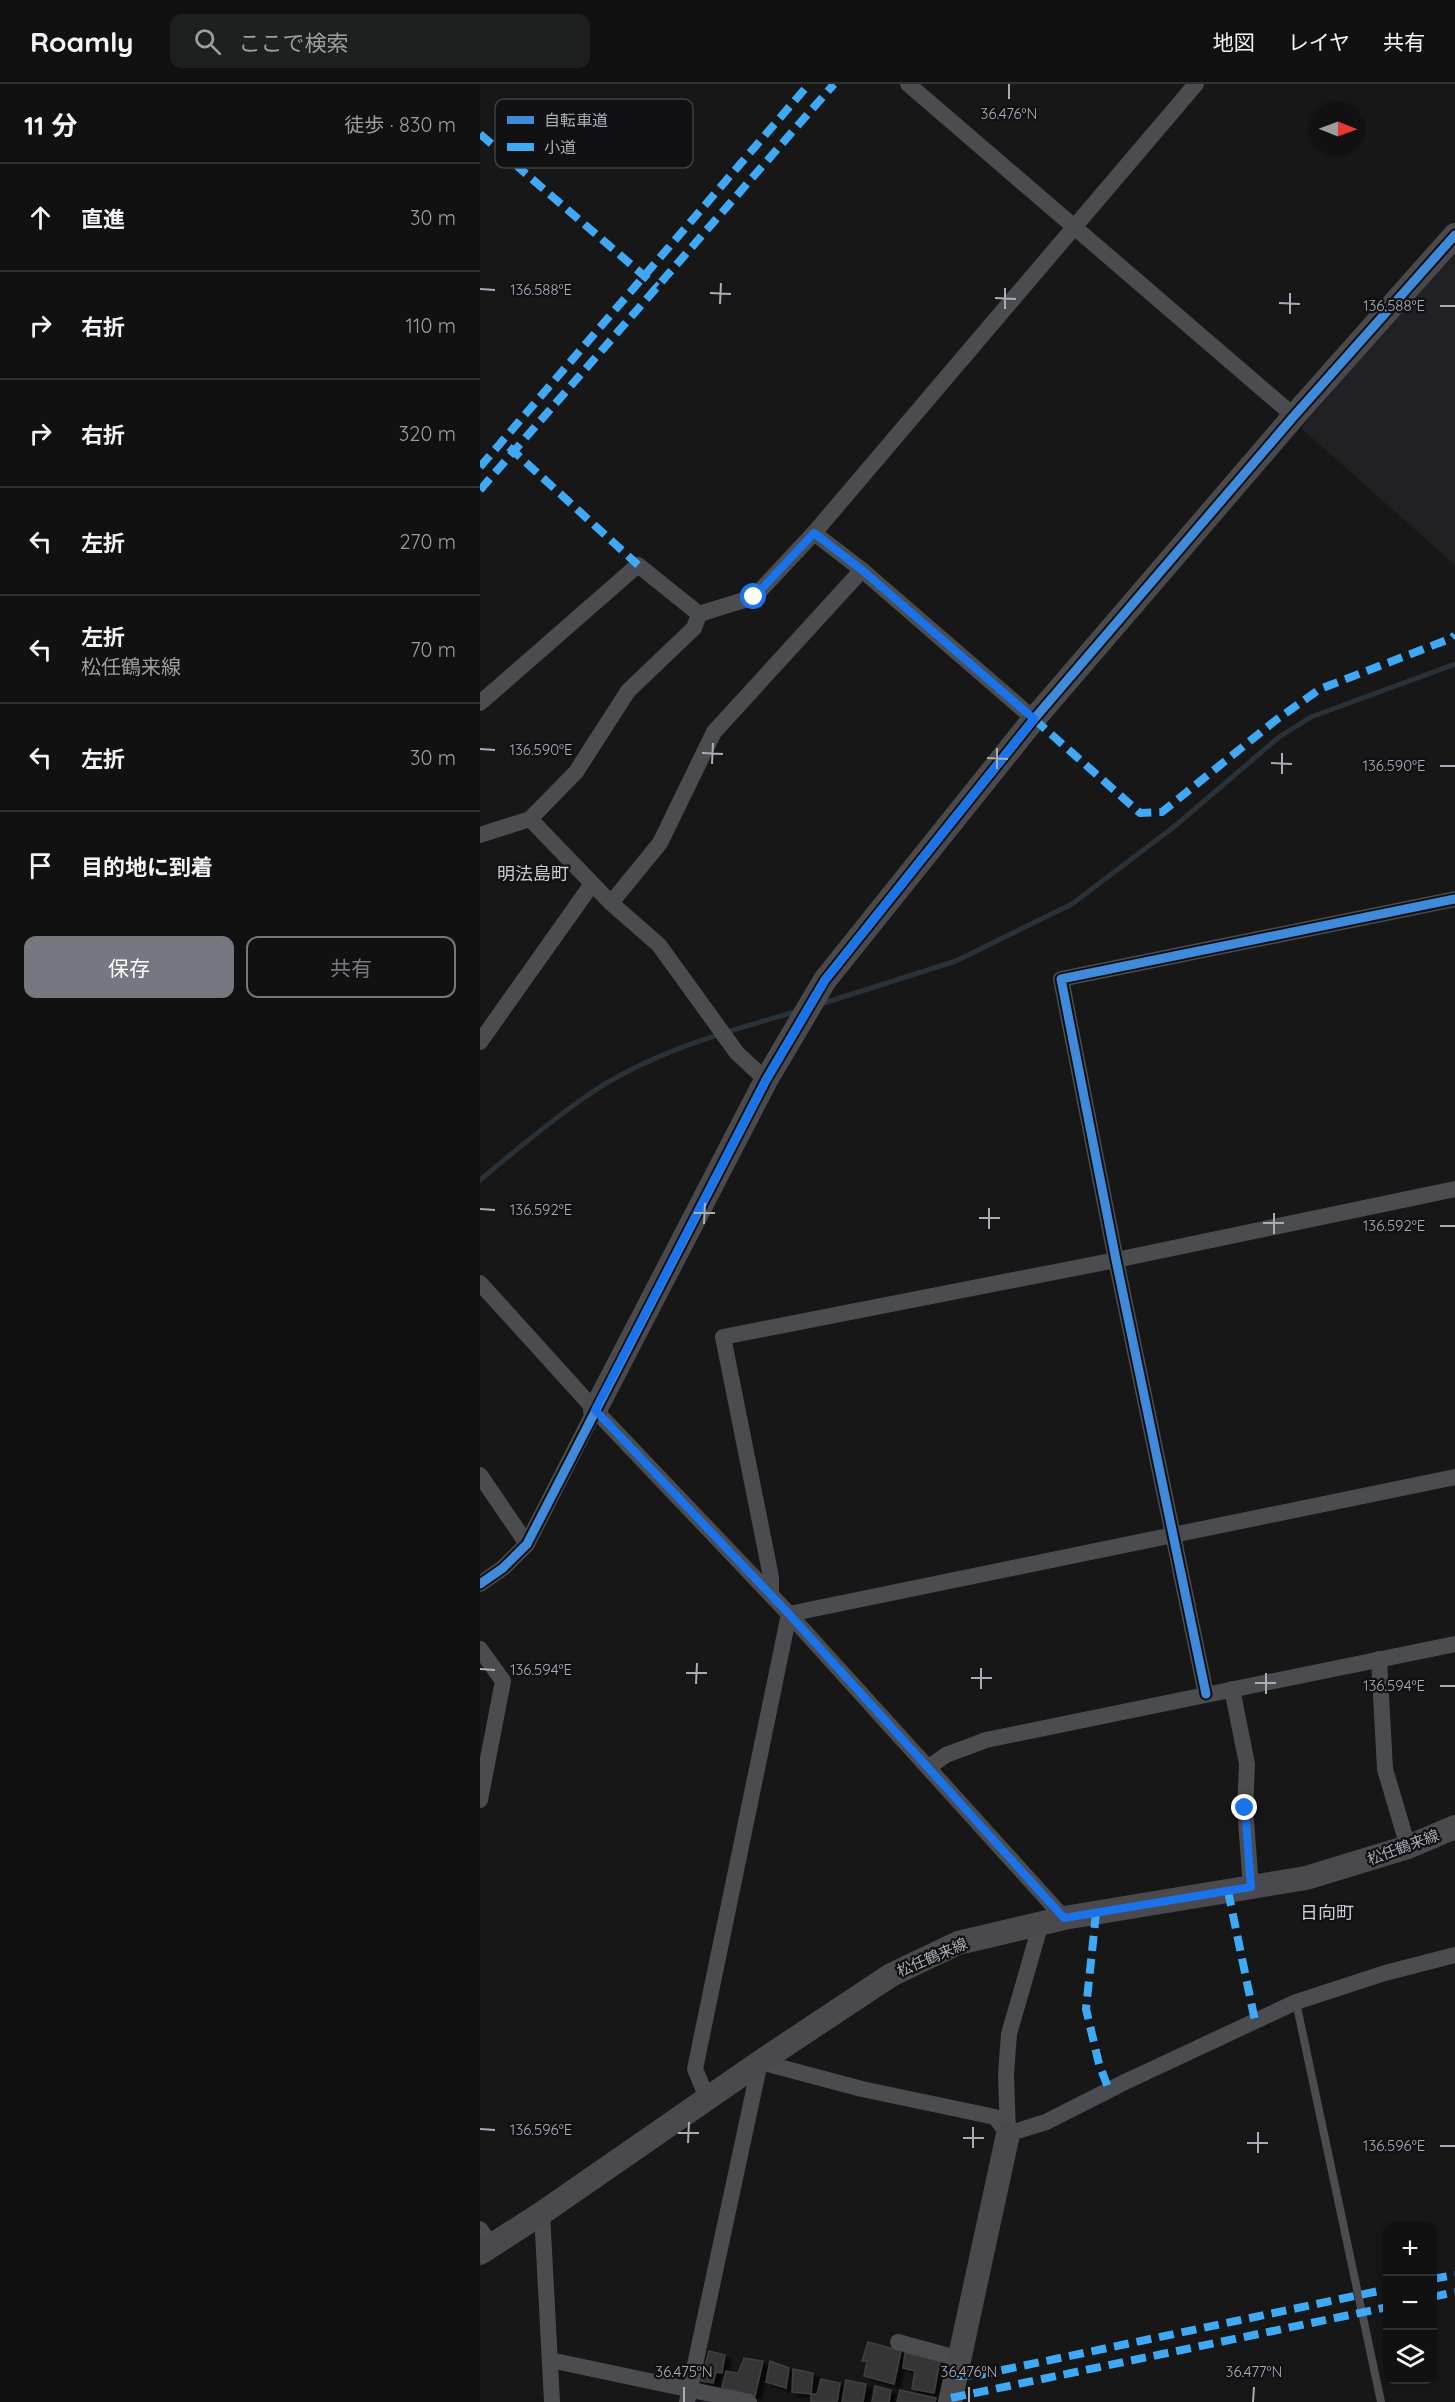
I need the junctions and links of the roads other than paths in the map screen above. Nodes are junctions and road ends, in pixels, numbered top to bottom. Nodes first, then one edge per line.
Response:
1 (908, 84) edge
2 (1196, 84) edge
3 (1073, 227) junction
4 (1455, 235) edge
5 (1294, 416) junction
6 (814, 533) junction
7 (862, 570) junction
8 (699, 614) junction
9 (480, 703) edge
10 (1034, 719) junction
11 (530, 819) junction
12 (480, 835) edge
13 (592, 884) junction
14 (1455, 898) edge
15 (611, 903) junction
16 (480, 1042) edge
17 (766, 1080) junction
18 (1455, 1189) edge
19 (1116, 1260) junction
20 (480, 1283) edge
21 (595, 1410) junction
22 (480, 1475) edge
23 (1455, 1477) edge
24 (1173, 1535) junction
25 (527, 1544) junction
26 (480, 1584) edge
27 (771, 1595) junction
28 (789, 1614) junction
29 (1455, 1644) edge
30 (480, 1648) edge
31 (1379, 1659) junction
32 (1232, 1689) junction
33 (1206, 1694) junction
34 (929, 1767) junction
35 (480, 1800) edge
36 (1455, 1827) edge
37 (1408, 1846) junction
38 (1251, 1887) junction
39 (1052, 1921) junction
40 (1455, 1955) edge
41 (1296, 2002) junction
42 (760, 2062) junction
43 (707, 2098) junction
44 (1008, 2134) junction
45 (542, 2213) junction
46 (484, 2242) edge
47 (898, 2342) dead end
48 (960, 2359) junction
49 (550, 2360) junction
50 (688, 2396) edge
51 (552, 2402) edge
52 (749, 2402) edge
53 (950, 2402) edge
54 (1381, 2402) edge

1 - 3 street
2 - 3 street
3 - 5 street
3 - 6 street
4 - 5 street
5 - 10 street
6 - 7 street
6 - 8 street
7 - 10 street
7 - 15 street
8 - 9 street
8 - 11 street
10 - 17 street
11 - 12 street
11 - 13 street
13 - 15 street
13 - 16 street
14 - 19 street
15 - 17 street
17 - 21 street
18 - 19 street
19 - 24 street
19 - 27 street
20 - 21 street
21 - 25 street
21 - 27 street
22 - 25 street
23 - 24 street
24 - 28 street
24 - 33 street
25 - 26 street
27 - 28 street
28 - 34 street
28 - 43 street
29 - 31 street
30 - 35 street
31 - 32 street
31 - 37 street
32 - 33 street
32 - 38 street
33 - 34 street
34 - 39 street
36 - 37 street, 松任鶴来線
37 - 38 street, 松任鶴来線
38 - 39 street, 松任鶴来線
39 - 42 street, 松任鶴来線
39 - 44 street
40 - 41 street
41 - 44 street
41 - 54 lane
42 - 43 street, 松任鶴来線
42 - 44 street
42 - 50 street
43 - 45 street, 松任鶴来線
44 - 48 street
45 - 46 street, 松任鶴来線
45 - 49 street
47 - 48 street
48 - 53 street
49 - 50 street
49 - 51 street
50 - 52 street

